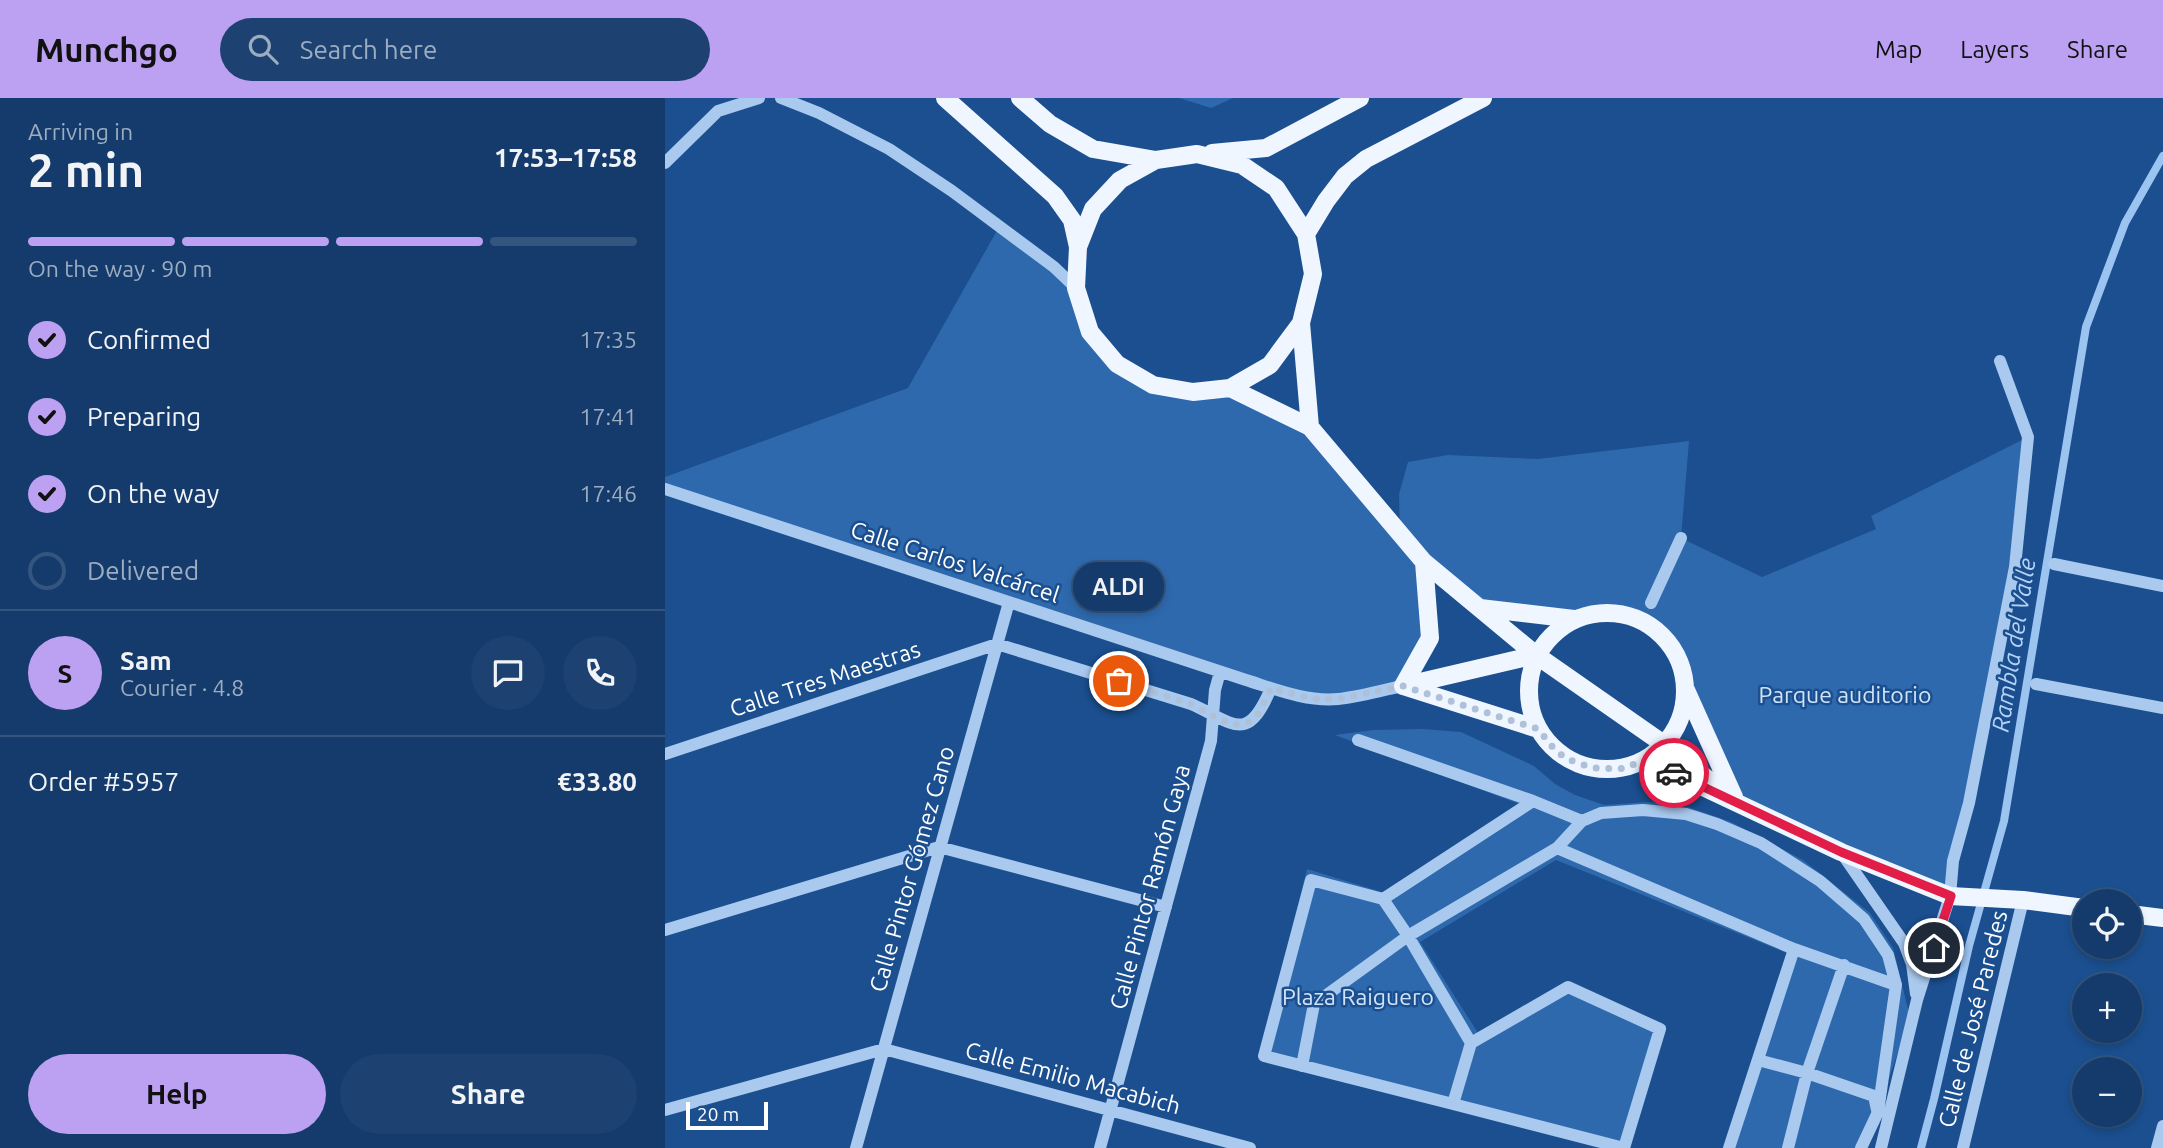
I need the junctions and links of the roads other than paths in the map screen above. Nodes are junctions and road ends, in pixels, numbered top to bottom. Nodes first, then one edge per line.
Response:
1 (758, 98) edge
2 (781, 98) edge
3 (946, 98) edge
4 (1020, 98) edge
5 (1360, 98) edge
6 (1483, 98) edge
7 (1197, 154) junction
8 (1156, 160) junction
9 (665, 163) edge
10 (1306, 234) junction
11 (1078, 247) junction
12 (1076, 288) junction
13 (1301, 323) junction
14 (2000, 361) dead end
15 (1230, 388) junction
16 (1310, 427) junction
17 (665, 489) edge
18 (1681, 538) dead end
19 (1424, 562) junction
20 (2054, 564) dead end
21 (2163, 586) edge
22 (1009, 602) junction
23 (1651, 603) dead end
24 (1479, 608) junction
25 (1574, 619) junction
26 (997, 644) junction
27 (1536, 655) junction
28 (1220, 672) junction
29 (2036, 684) dead end
30 (1403, 686) junction
31 (1271, 688) junction
32 (1686, 690) junction
33 (2163, 708) edge
34 (1213, 716) junction
35 (1538, 729) junction
36 (1358, 740) dead end
37 (1665, 746) junction
38 (665, 754) edge
39 (1646, 760) junction
40 (1533, 801) junction
41 (1735, 801) junction
42 (1582, 821) junction
43 (939, 847) junction
44 (1557, 848) junction
45 (1841, 852) junction
46 (1951, 896) junction
47 (1383, 899) junction
48 (2023, 900) junction
49 (2072, 906) edge
50 (1166, 907) junction
51 (2142, 915) edge
52 (2163, 918) edge
53 (665, 930) edge
54 (1408, 936) junction
55 (1794, 949) junction
56 (1844, 965) junction
57 (1896, 985) junction
58 (1917, 1000) junction
59 (1471, 1043) junction
60 (884, 1049) junction
61 (1758, 1060) junction
62 (1303, 1066) junction
63 (1807, 1073) junction
64 (1453, 1104) junction
65 (665, 1110) edge
66 (1111, 1111) junction
67 (1878, 1112) junction
68 (2163, 1126) edge
69 (856, 1148) edge
70 (1100, 1148) edge
71 (1250, 1148) edge
72 (1729, 1148) edge
73 (1788, 1148) edge
74 (1861, 1148) edge
75 (1881, 1148) edge
76 (1963, 1148) edge
77 (2157, 1148) edge

1 - 9 street
2 - 12 street
3 - 11 main road
4 - 8 main road
5 - 7 main road
6 - 10 main road
7 - 8 main road
7 - 10 main road
8 - 11 main road
10 - 13 main road
11 - 12 main road
12 - 15 main road
13 - 15 main road
13 - 16 main road
14 - 46 street
15 - 16 main road
16 - 19 main road
17 - 22 street, Calle Carlos Valcárcel
18 - 23 street
19 - 24 main road
19 - 30 main road
20 - 21 street
22 - 26 street, Calle Pintor Gómez Cano
22 - 28 street, Calle Carlos Valcárcel
24 - 25 main road
24 - 27 main road
25 - 27 main road
25 - 32 main road
26 - 34 street
26 - 38 street, Calle Tres Maestras
26 - 43 street, Calle Pintor Gómez Cano
27 - 30 main road
27 - 35 main road
27 - 37 main road
28 - 31 street, Calle Carlos Valcárcel
28 - 34 street, Calle Pintor Ramón Gaya
29 - 33 street
30 - 31 street, Calle Carlos Valcárcel
30 - 35 main road
31 - 34 street
32 - 37 main road
32 - 41 main road
34 - 50 street, Calle Pintor Ramón Gaya
35 - 39 main road
36 - 40 street
37 - 39 main road
37 - 41 main road
39 - 41 main road
40 - 42 street
40 - 47 street
41 - 45 main road
42 - 44 street
42 - 57 street
43 - 50 street
43 - 53 street
43 - 60 street, Calle Pintor Gómez Cano
44 - 54 street
44 - 55 street
45 - 46 main road
45 - 58 street
46 - 48 main road
46 - 58 street
47 - 54 street
47 - 62 street
48 - 49 main road
48 - 76 street, Calle de José Paredes
50 - 66 street, Calle Pintor Ramón Gaya
51 - 52 main road
54 - 59 street
54 - 62 street
55 - 56 street
55 - 61 street
56 - 57 street
56 - 63 street
57 - 67 street
58 - 75 street
59 - 64 street
59 - 64 street
60 - 65 street
60 - 66 street, Calle Emilio Macabich
60 - 69 street, Calle Pintor Gómez Cano
61 - 63 street
61 - 72 street
62 - 64 street
63 - 67 street
63 - 73 street
66 - 70 street, Calle Pintor Ramón Gaya
66 - 71 street, Calle Emilio Macabich
67 - 74 street
68 - 77 street

